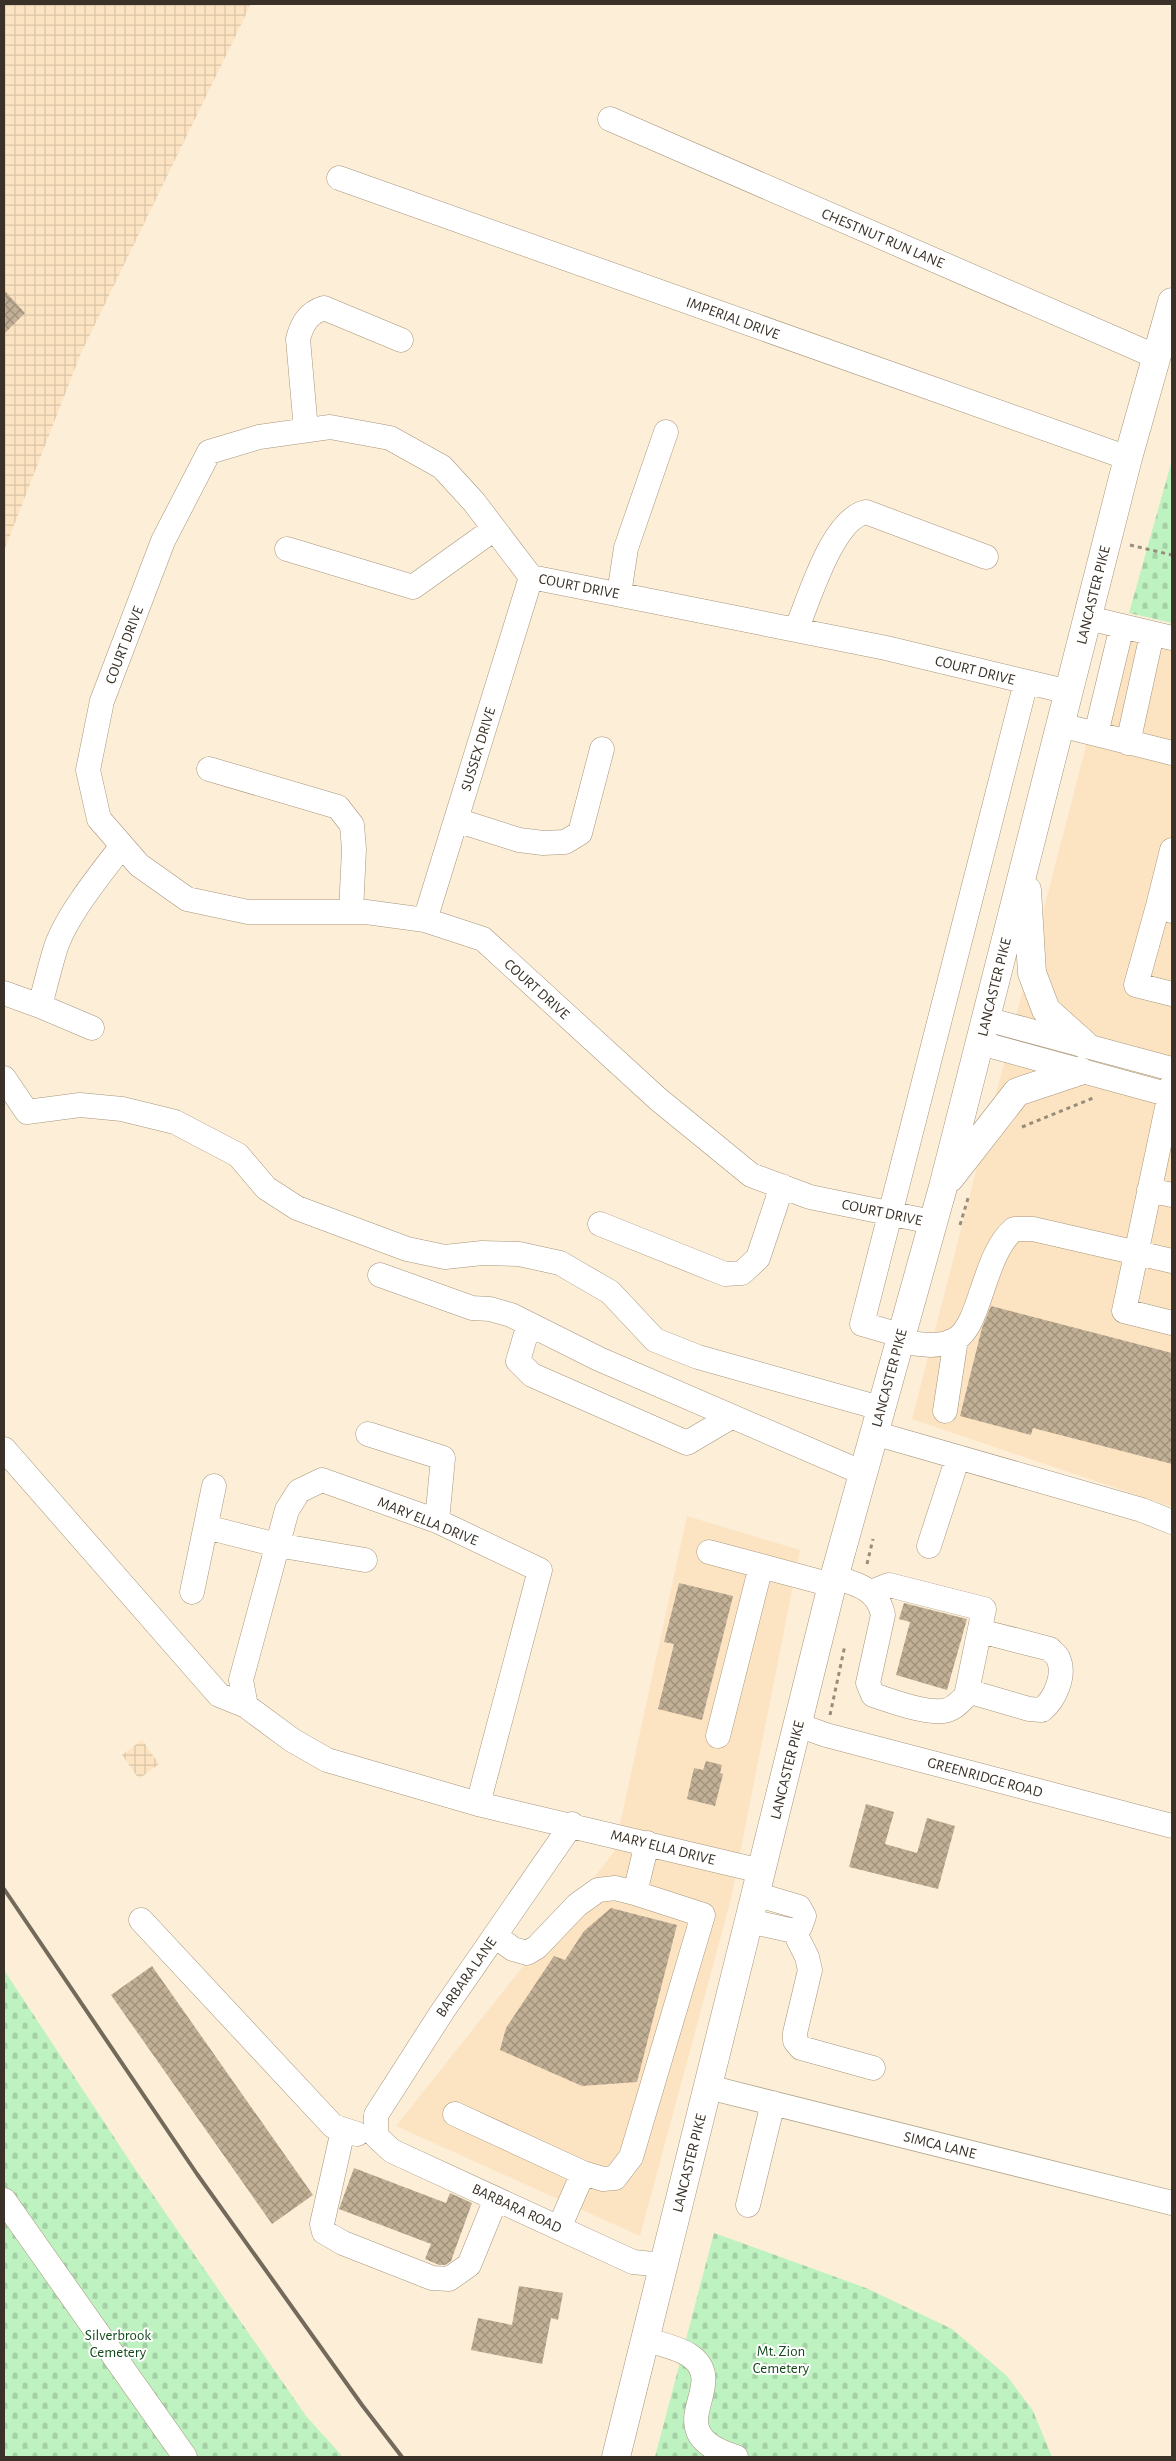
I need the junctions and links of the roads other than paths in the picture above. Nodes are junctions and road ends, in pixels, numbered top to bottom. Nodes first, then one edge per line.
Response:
1 (610, 119) dead end
2 (339, 178) dead end
3 (1172, 302) edge
4 (402, 340) dead end
5 (1157, 357) junction
6 (306, 430) junction
7 (666, 432) dead end
8 (1128, 458) junction
9 (494, 529) junction
10 (287, 549) dead end
11 (986, 557) dead end
12 (531, 577) junction
13 (619, 594) junction
14 (1088, 618) junction
15 (1122, 626) junction
16 (796, 630) junction
17 (1162, 636) edge
18 (1026, 682) junction
19 (1069, 692) junction
20 (1060, 725) junction
21 (1096, 734) junction
22 (1128, 743) junction
23 (602, 749) dead end
24 (1172, 753) edge
25 (209, 769) dead end
26 (456, 820) junction
27 (122, 846) junction
28 (1172, 850) edge
29 (1025, 866) junction
30 (1165, 908) edge
31 (351, 912) junction
32 (425, 920) junction
33 (4, 993) edge
34 (1172, 994) edge
35 (40, 1006) junction
36 (92, 1028) dead end
37 (983, 1031) junction
38 (1084, 1044) junction
39 (1172, 1069) edge
40 (1080, 1071) junction
41 (4, 1078) edge
42 (1171, 1090) edge
43 (782, 1186) junction
44 (943, 1187) junction
45 (1150, 1190) junction
46 (1172, 1195) edge
47 (889, 1213) junction
48 (932, 1222) junction
49 (600, 1224) dead end
50 (1136, 1252) junction
51 (1172, 1261) edge
52 (380, 1275) dead end
53 (1172, 1323) edge
54 (529, 1324) junction
55 (900, 1338) junction
56 (956, 1339) junction
57 (945, 1411) dead end
58 (731, 1417) junction
59 (877, 1421) junction
60 (368, 1434) dead end
61 (4, 1450) edge
62 (958, 1457) junction
63 (863, 1473) junction
64 (214, 1486) dead end
65 (437, 1521) junction
66 (1172, 1522) edge
67 (206, 1527) junction
68 (278, 1545) junction
69 (929, 1546) dead end
70 (709, 1552) dead end
71 (365, 1560) dead end
72 (761, 1566) junction
73 (833, 1581) junction
74 (866, 1588) junction
75 (192, 1592) dead end
76 (980, 1630) junction
77 (967, 1691) junction
78 (246, 1706) junction
79 (798, 1725) junction
80 (718, 1736) dead end
81 (478, 1804) junction
82 (572, 1824) junction
83 (1172, 1826) edge
84 (647, 1843) junction
85 (758, 1882) junction
86 (635, 1893) junction
87 (142, 1920) dead end
88 (749, 1921) junction
89 (794, 1931) junction
90 (495, 1936) junction
91 (873, 2068) dead end
92 (708, 2087) junction
93 (773, 2104) junction
94 (455, 2114) dead end
95 (343, 2130) junction
96 (376, 2136) junction
97 (583, 2172) junction
98 (496, 2199) junction
99 (4, 2200) edge
100 (1172, 2203) edge
101 (748, 2206) dead end
102 (559, 2228) junction
103 (664, 2265) junction
104 (645, 2339) junction
105 (185, 2457) edge
106 (616, 2457) edge
107 (736, 2457) edge

1 - 5 street, CHESTNUT RUN LANE
2 - 8 street, IMPERIAL DRIVE
3 - 5 main road, LANCASTER PIKE
4 - 6 street
5 - 8 main road, LANCASTER PIKE
6 - 9 street, COURT DRIVE
6 - 27 street, COURT DRIVE
7 - 13 street
8 - 14 main road, LANCASTER PIKE
9 - 10 street
9 - 12 street, COURT DRIVE
11 - 16 street
12 - 13 street, COURT DRIVE
12 - 26 street, SUSSEX DRIVE
13 - 16 street, COURT DRIVE
14 - 15 street
14 - 19 main road, LANCASTER PIKE
15 - 17 street
15 - 21 street
16 - 18 street, COURT DRIVE
17 - 22 street
18 - 19 street, COURT DRIVE
18 - 47 street
19 - 20 main road, LANCASTER PIKE
20 - 21 street
20 - 29 main road, LANCASTER PIKE
21 - 22 street
22 - 24 street
23 - 26 street
25 - 31 street
26 - 32 street, SUSSEX DRIVE
27 - 31 street, COURT DRIVE
27 - 35 street
28 - 30 street
29 - 37 main road, LANCASTER PIKE
29 - 38 main road
30 - 34 street
31 - 32 street, COURT DRIVE
32 - 43 street, COURT DRIVE
33 - 35 street
35 - 36 street
37 - 38 street
37 - 40 street
37 - 44 main road, LANCASTER PIKE
38 - 39 street
40 - 42 street
40 - 44 main road
41 - 59 street
42 - 45 street
43 - 47 street, COURT DRIVE
43 - 49 street
44 - 48 main road, LANCASTER PIKE
45 - 46 street
45 - 50 street
47 - 48 street, COURT DRIVE
47 - 55 street
48 - 55 main road, LANCASTER PIKE
50 - 51 street
50 - 53 street
50 - 56 street
52 - 54 street
54 - 58 street
54 - 58 street
55 - 56 street
55 - 59 main road, LANCASTER PIKE
56 - 57 street
58 - 63 street
59 - 62 street
59 - 63 main road, LANCASTER PIKE
60 - 65 street
61 - 78 street, MARY ELLA DRIVE
62 - 66 street
62 - 69 street
63 - 73 main road, LANCASTER PIKE
64 - 67 street
65 - 68 street, MARY ELLA DRIVE
65 - 81 street, MARY ELLA DRIVE
67 - 68 street
67 - 75 street
68 - 71 street
68 - 78 street, MARY ELLA DRIVE
70 - 72 street
72 - 73 street
72 - 80 street
73 - 74 street
73 - 79 main road, LANCASTER PIKE
74 - 76 street
74 - 77 street
76 - 77 street
76 - 77 street
78 - 81 street, MARY ELLA DRIVE
79 - 83 street, GREENRIDGE ROAD
79 - 85 main road, LANCASTER PIKE
81 - 82 street, MARY ELLA DRIVE
82 - 84 street, MARY ELLA DRIVE
82 - 90 street, BARBARA LANE
84 - 85 street, MARY ELLA DRIVE
84 - 86 street
85 - 88 main road, LANCASTER PIKE
85 - 89 street, MARY ELLA DRIVE
86 - 90 street
86 - 97 street
87 - 95 street
88 - 89 street
88 - 92 main road, LANCASTER PIKE
89 - 91 street
90 - 96 street, BARBARA LANE
92 - 93 street, SIMCA LANE
92 - 103 main road, LANCASTER PIKE
93 - 100 street, SIMCA LANE
93 - 101 street
94 - 97 street
95 - 96 street
95 - 98 street
96 - 98 street, BARBARA ROAD
97 - 102 street
98 - 102 street, BARBARA ROAD
99 - 105 street
102 - 103 street, BARBARA ROAD
103 - 104 main road, LANCASTER PIKE
104 - 106 main road, LANCASTER PIKE
104 - 107 street

